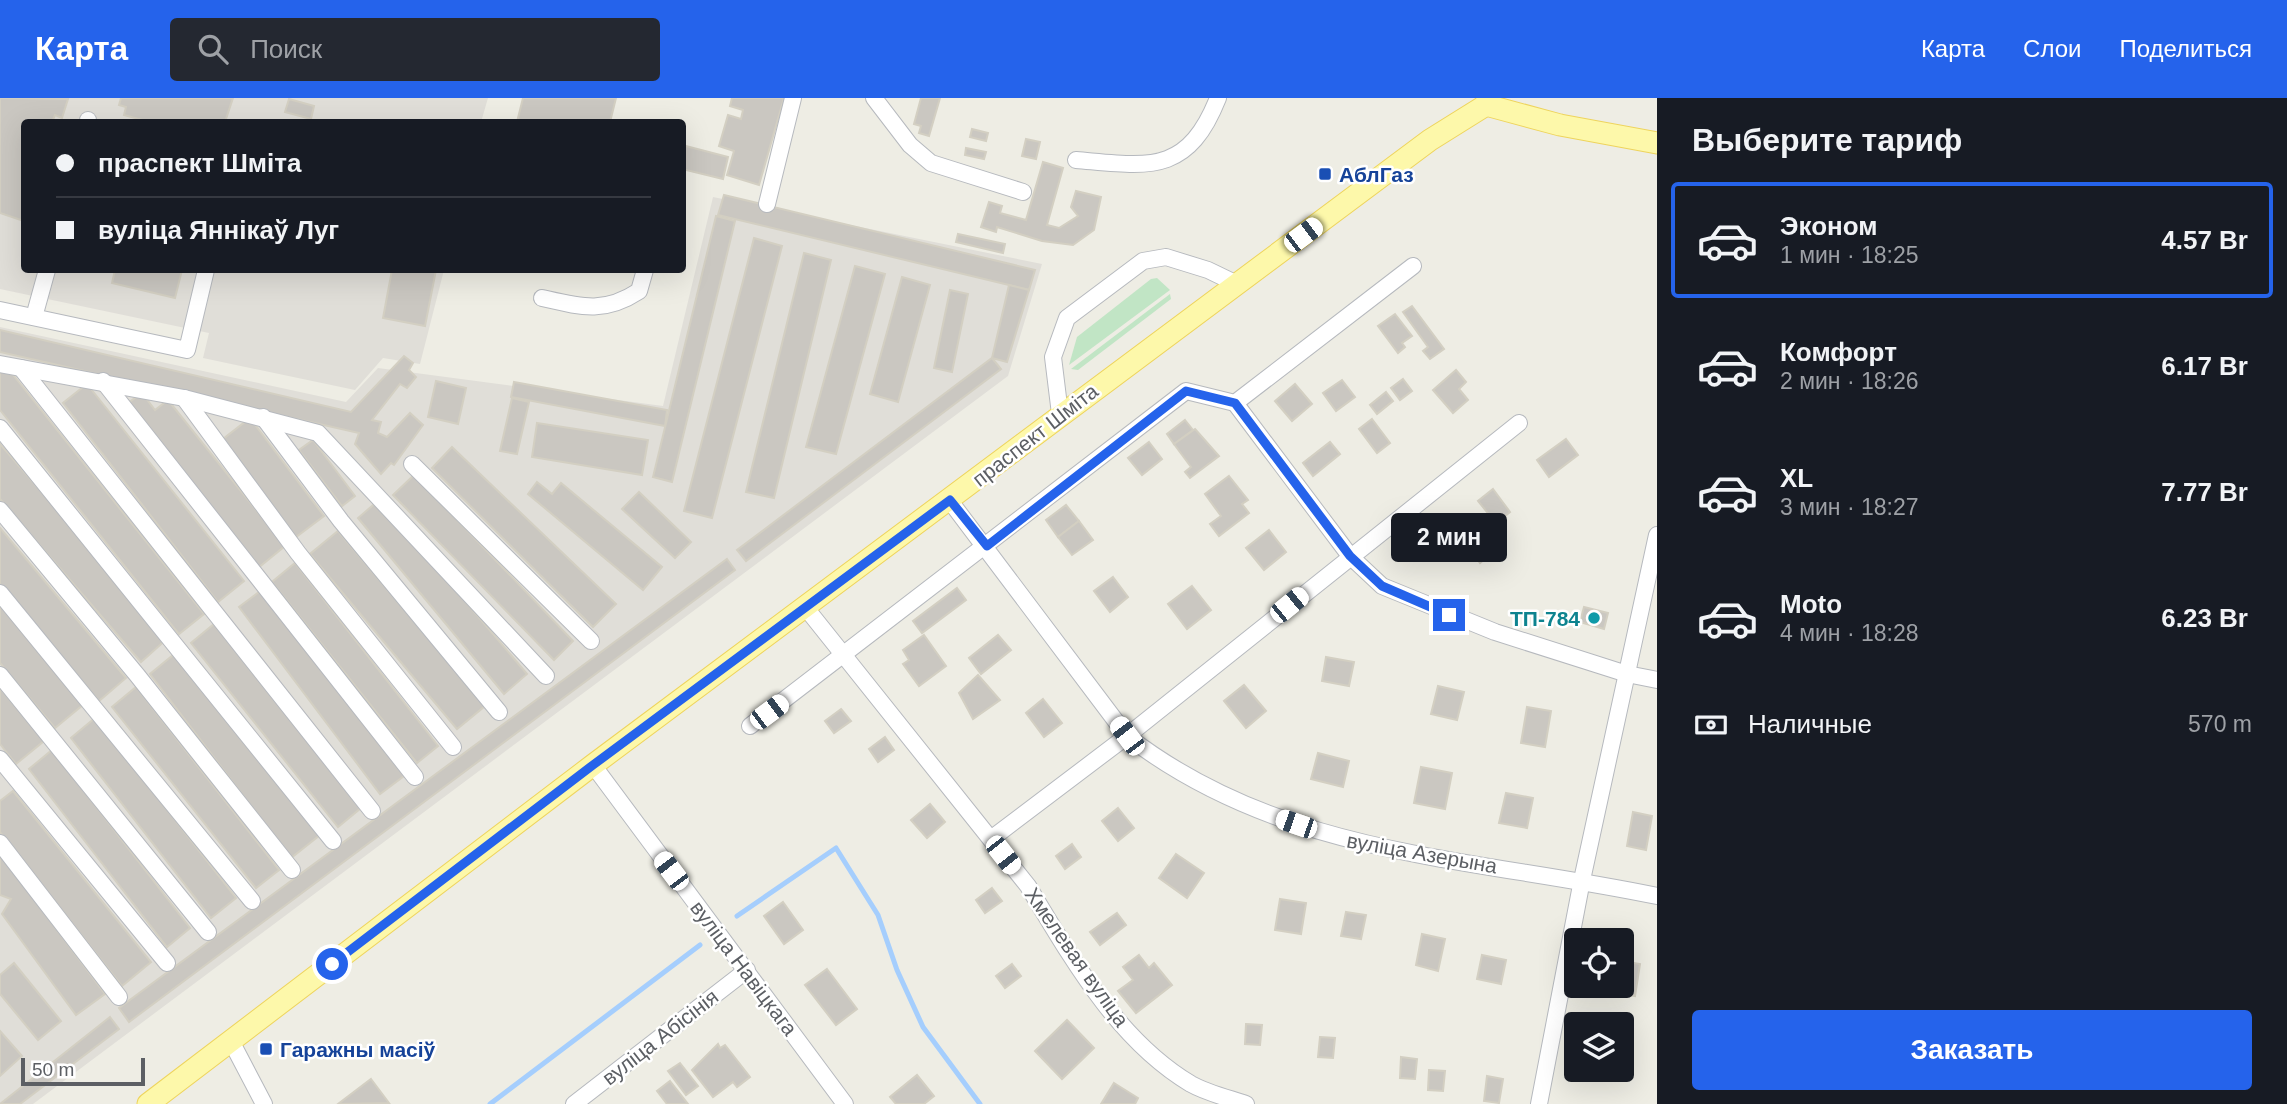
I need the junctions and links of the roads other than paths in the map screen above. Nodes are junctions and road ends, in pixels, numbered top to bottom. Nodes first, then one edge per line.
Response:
1 (793, 98) edge
2 (874, 98) edge
3 (1218, 98) edge
4 (1487, 101) edge
5 (1657, 143) edge
6 (1076, 160) dead end
7 (1023, 192) dead end
8 (767, 204) dead end
9 (1413, 266) dead end
10 (46, 273) edge
11 (204, 273) edge
12 (644, 273) edge
13 (1237, 284) junction
14 (542, 298) dead end
15 (0, 310) edge
16 (34, 317) junction
17 (0, 364) edge
18 (21, 368) junction
19 (103, 381) junction
20 (184, 398) junction
21 (1235, 403) junction
22 (1060, 414) junction
23 (263, 417) junction
24 (1519, 423) dead end
25 (0, 428) edge
26 (412, 464) dead end
27 (950, 500) junction
28 (0, 510) edge
29 (1657, 535) edge
30 (987, 546) junction
31 (1350, 556) junction
32 (0, 593) edge
33 (806, 608) junction
34 (591, 641) dead end
35 (845, 655) junction
36 (1627, 674) junction
37 (0, 675) edge
38 (546, 676) dead end
39 (1657, 680) edge
40 (499, 712) dead end
41 (750, 726) dead end
42 (1127, 736) junction
43 (453, 747) dead end
44 (0, 759) edge
45 (593, 765) junction
46 (415, 778) dead end
47 (372, 811) dead end
48 (991, 839) junction
49 (333, 841) dead end
50 (0, 843) edge
51 (292, 870) dead end
52 (1583, 880) junction
53 (1657, 896) edge
54 (252, 901) dead end
55 (208, 932) dead end
56 (167, 963) dead end
57 (747, 971) junction
58 (120, 997) dead end
59 (231, 1041) junction
60 (148, 1104) edge
61 (264, 1104) edge
62 (574, 1104) edge
63 (845, 1104) edge
64 (1246, 1104) edge
65 (1539, 1104) edge

1 - 8 street
2 - 7 street
3 - 6 street
4 - 5 main road
4 - 13 main road, праспект Шміта
9 - 21 street
10 - 16 street
11 - 16 street
12 - 14 street
13 - 22 main road, праспект Шміта
13 - 22 street
15 - 16 street
17 - 18 street
18 - 19 street
18 - 47 street
19 - 20 street
19 - 46 street
20 - 23 street
20 - 43 street
21 - 30 street
21 - 31 street
22 - 27 main road, праспект Шміта
23 - 38 street
23 - 40 street
24 - 31 street
25 - 49 street
26 - 34 street
27 - 30 street, вуліца Азерына
27 - 33 main road, праспект Шміта
28 - 51 street
29 - 36 street
30 - 35 street
30 - 42 street, вуліца Азерына
31 - 36 street
31 - 42 street
32 - 54 street
33 - 35 street, Хмелевая вуліца
33 - 45 main road, праспект Шміта
35 - 41 street
35 - 48 street, Хмелевая вуліца
36 - 39 street
36 - 52 street
37 - 55 street
42 - 48 street
42 - 52 street, вуліца Азерына
44 - 56 street
45 - 57 street, вуліца Навіцкага
45 - 59 main road, праспект Шміта
48 - 64 street, Хмелевая вуліца
50 - 58 street
52 - 53 street, вуліца Азерына
52 - 65 street
57 - 62 street, вуліца Абісінія
57 - 63 street, вуліца Навіцкага
59 - 60 main road, праспект Шміта
59 - 61 street

